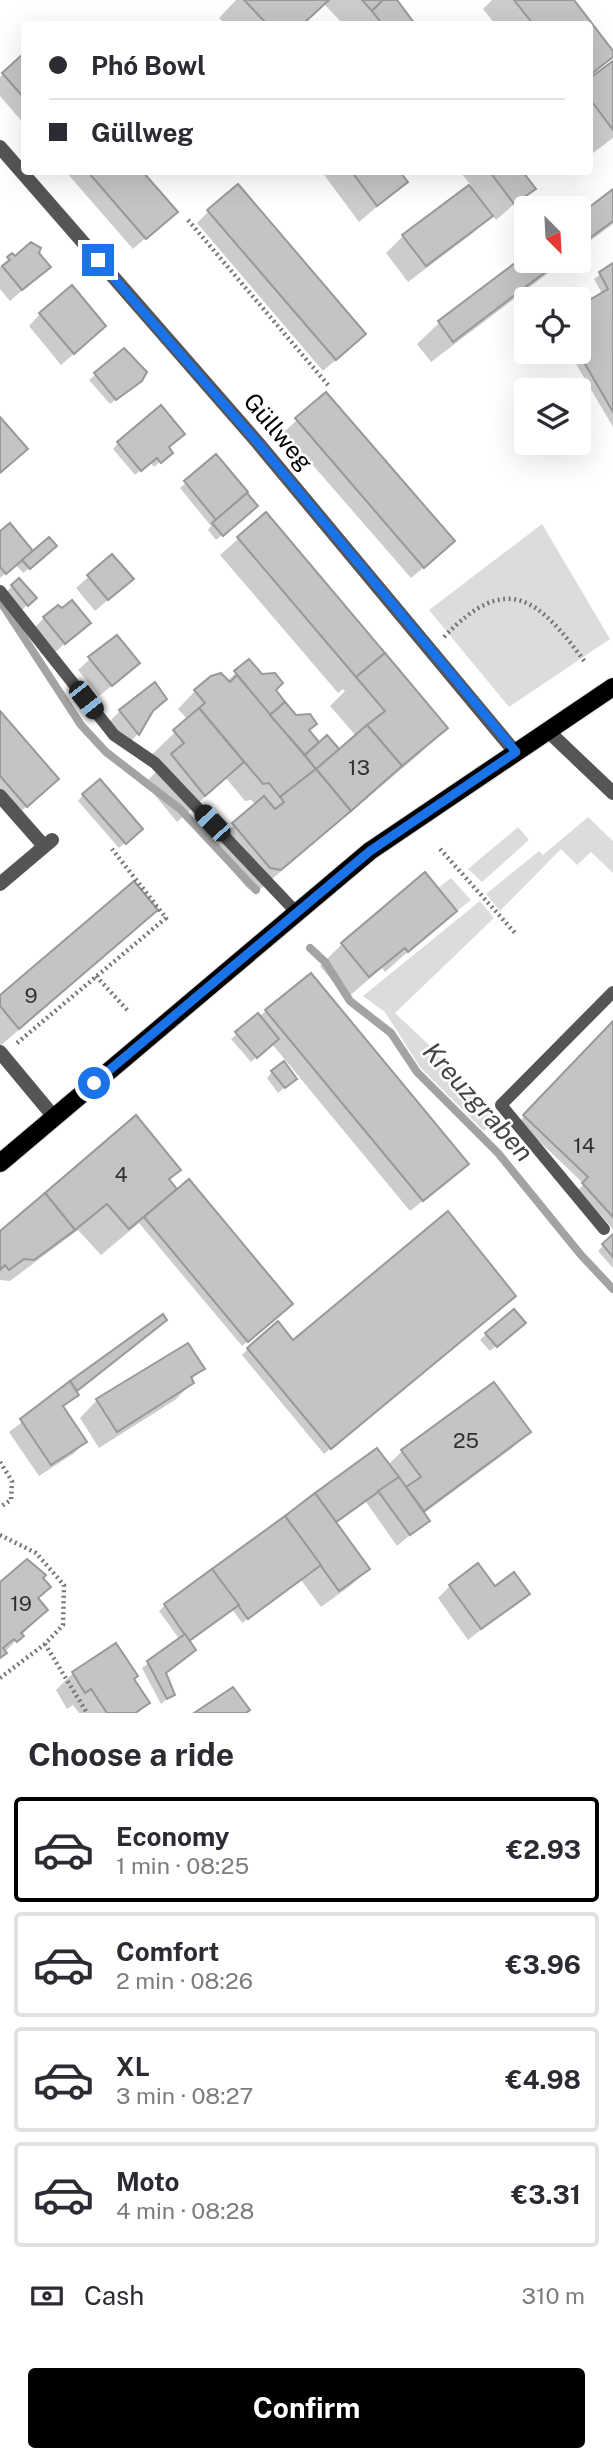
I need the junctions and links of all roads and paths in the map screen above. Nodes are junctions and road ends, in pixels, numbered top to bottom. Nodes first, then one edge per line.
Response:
1 (0, 147) edge
2 (21, 171) edge
3 (24, 175) edge
4 (188, 220) dead end
5 (328, 385) dead end
6 (0, 591) edge
7 (443, 639) dead end
8 (585, 662) dead end
9 (613, 688) edge
10 (548, 731) junction
11 (516, 752) junction
12 (613, 793) edge
13 (0, 796) edge
14 (112, 849) dead end
15 (440, 849) dead end
16 (0, 884) edge
17 (296, 912) junction
18 (516, 934) dead end
19 (96, 976) junction
20 (613, 992) edge
21 (129, 1012) dead end
22 (1, 1054) edge
23 (54, 1117) junction
24 (0, 1163) edge
25 (604, 1229) dead end
26 (0, 1462) edge
27 (0, 1507) edge
28 (0, 1535) edge
29 (45, 1644) junction
30 (0, 1678) edge
31 (87, 1713) edge

1 - 2 street, Güllweg
3 - 11 street, Güllweg
4 - 5 path
6 - 17 lane
7 - 8 path
9 - 10 main road
10 - 11 main road
10 - 12 street
11 - 17 main road
13 - 16 street
14 - 19 path
15 - 18 path
17 - 23 main road
19 - 21 path
19 - 22 path
20 - 25 lane
22 - 23 street
23 - 24 main road
26 - 27 path
28 - 29 path
29 - 30 path
29 - 31 path

